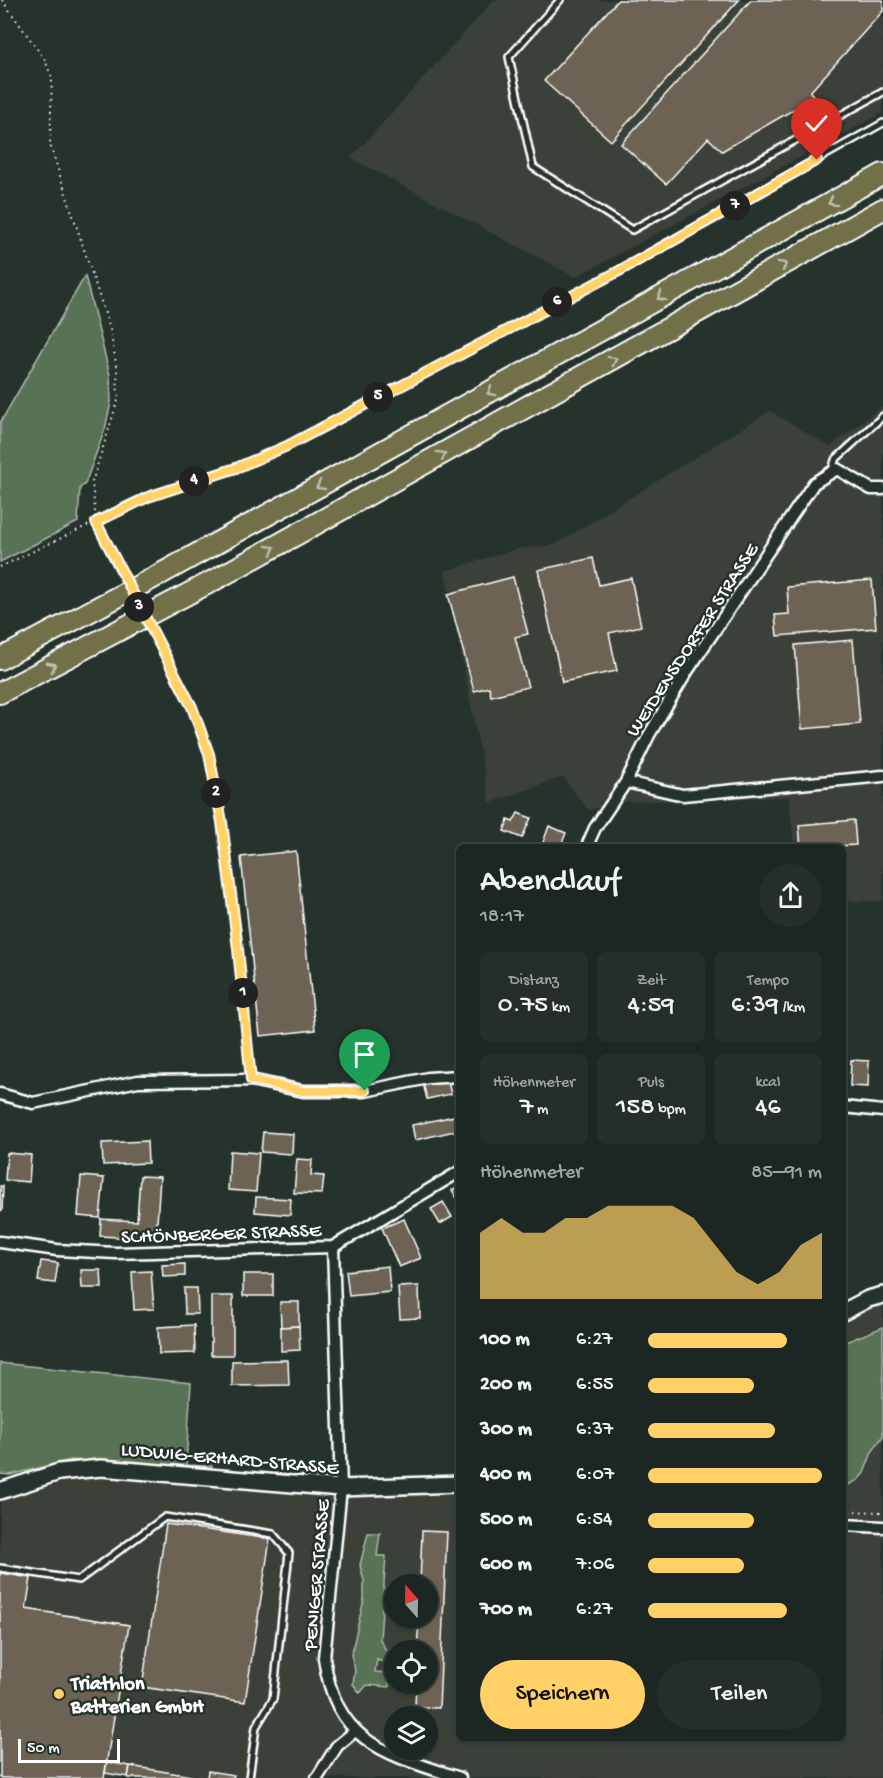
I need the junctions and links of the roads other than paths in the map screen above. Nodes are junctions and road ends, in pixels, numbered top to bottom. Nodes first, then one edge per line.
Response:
1 (560, 0) edge
2 (883, 92) edge
3 (883, 123) edge
4 (883, 174) edge
5 (883, 209) edge
6 (619, 271) road end
7 (883, 416) edge
8 (832, 472) junction
9 (883, 489) edge
10 (0, 659) edge
11 (0, 693) edge
12 (883, 776) edge
13 (626, 782) junction
14 (588, 844) edge
15 (456, 1076) edge
16 (0, 1094) edge
17 (846, 1107) edge
18 (883, 1111) edge
19 (456, 1174) edge
20 (0, 1242) edge
21 (333, 1246) junction
22 (883, 1295) edge
23 (846, 1310) edge
24 (456, 1484) edge
25 (341, 1488) junction
26 (0, 1491) edge
27 (846, 1525) edge
28 (883, 1527) edge
29 (0, 1568) edge
30 (354, 1732) junction
31 (249, 1778) edge
32 (317, 1778) edge
33 (460, 1778) edge

1 - 2 lane
3 - 6 lane
4 -> 10 highway
11 -> 5 highway
7 - 8 lane
8 - 9 street
8 - 13 street, WEIDENSDORFER STRASSE
12 - 13 street
13 - 14 street, WEIDENSDORFER STRASSE
15 - 16 street
17 - 18 street
19 - 21 street, SCHÖNBERGER STRASSE
20 - 21 street, SCHÖNBERGER STRASSE
21 - 25 street, PENIGER STRASSE
22 - 23 street
24 - 25 street, LUDWIG-ERHARD-STRASSE
25 - 26 street, LUDWIG-ERHARD-STRASSE
25 - 30 street, PENIGER STRASSE
27 - 28 street
29 - 31 lane
30 - 32 street
30 - 33 street

